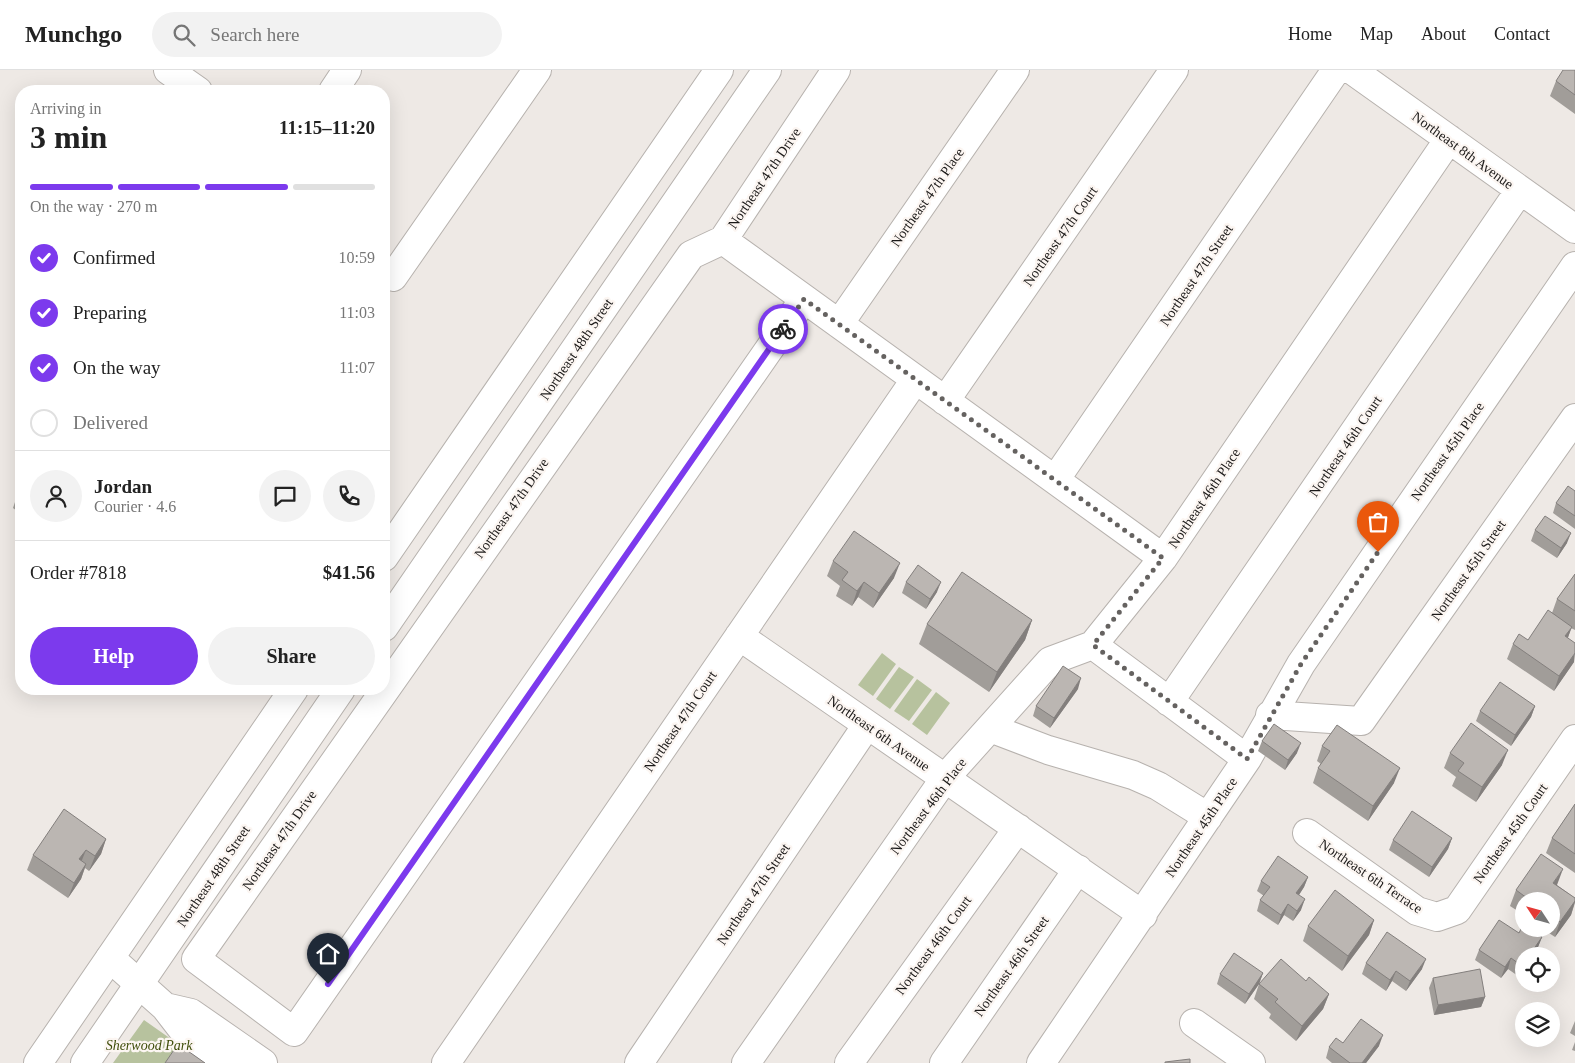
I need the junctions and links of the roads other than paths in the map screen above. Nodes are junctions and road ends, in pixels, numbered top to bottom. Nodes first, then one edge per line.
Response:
1 (168, 70) edge
2 (347, 70) edge
3 (537, 70) edge
4 (719, 70) edge
5 (767, 70) edge
6 (836, 70) edge
7 (1015, 70) edge
8 (1174, 70) edge
9 (1336, 70) edge
10 (1352, 70) edge
11 (189, 85) edge
12 (337, 85) edge
13 (1449, 139) junction
14 (1520, 190) junction
15 (1575, 230) edge
16 (723, 240) junction
17 (1575, 266) edge
18 (390, 272) edge
19 (804, 299) junction
20 (839, 324) junction
21 (915, 380) junction
22 (946, 401) junction
23 (1575, 418) edge
24 (1055, 480) junction
25 (390, 548) edge
26 (1163, 558) junction
27 (390, 618) edge
28 (739, 636) junction
29 (1093, 645) junction
30 (390, 683) edge
31 (290, 695) edge
32 (338, 695) edge
33 (382, 695) edge
34 (1169, 702) junction
35 (1270, 715) junction
36 (867, 724) junction
37 (990, 728) junction
38 (1575, 739) edge
39 (1247, 759) junction
40 (945, 778) junction
41 (1208, 817) junction
42 (1018, 828) junction
43 (1307, 832) dead end
44 (1078, 869) junction
45 (1143, 915) junction
46 (1437, 917) joint
47 (110, 958) junction
48 (139, 984) junction
49 (80, 1001) junction
50 (165, 1007) junction
51 (1194, 1023) dead end
52 (38, 1063) edge
53 (71, 1063) edge
54 (85, 1063) edge
55 (228, 1063) edge
56 (263, 1063) edge
57 (446, 1063) edge
58 (639, 1063) edge
59 (746, 1063) edge
60 (849, 1063) edge
61 (944, 1063) edge
62 (1041, 1063) edge
63 (1251, 1063) edge

1 - 11 street
2 - 12 street
3 - 18 street
4 - 25 street
5 - 27 street, Northeast 48th Street
6 - 16 street, Northeast 47th Drive
7 - 20 street, Northeast 47th Place
8 - 22 street, Northeast 47th Court
9 - 24 street, Northeast 47th Street
10 - 13 street, Northeast 8th Avenue
13 - 14 street, Northeast 8th Avenue
13 - 26 street, Northeast 46th Place
14 - 15 street, Northeast 8th Avenue
14 - 34 street, Northeast 46th Court
16 - 19 street
16 - 30 street, Northeast 47th Drive
17 - 35 street, Northeast 45th Place
19 - 20 street
19 - 33 street, Northeast 47th Drive
20 - 21 street
21 - 22 street
21 - 28 street, Northeast 47th Court
22 - 24 street
23 - 35 street, Northeast 45th Street
24 - 26 street
26 - 29 street, Northeast 46th Place
28 - 36 street, Northeast 6th Avenue
28 - 57 street, Northeast 47th Court
29 - 34 street
29 - 37 street, Northeast 46th Place
31 - 47 street
32 - 48 street, Northeast 48th Street
34 - 39 street
35 - 39 street, Northeast 45th Place
36 - 40 street, Northeast 6th Avenue
36 - 58 street, Northeast 47th Street
37 - 40 street, Northeast 46th Place
37 - 41 street
38 - 46 street, Northeast 45th Court
39 - 41 street, Northeast 45th Place
40 - 42 street, Northeast 6th Avenue
40 - 59 street, Northeast 46th Place
41 - 45 street, Northeast 45th Place
42 - 44 street, Northeast 6th Avenue
42 - 60 street, Northeast 46th Court
43 - 46 street, Northeast 6th Terrace
44 - 45 street, Northeast 6th Avenue
44 - 61 street, Northeast 46th Street
45 - 62 street, Northeast 45th Place
47 - 48 street
47 - 49 street
48 - 50 street
48 - 54 street, Northeast 48th Street
49 - 52 street
49 - 53 street
50 - 55 street
50 - 56 street
51 - 63 street

